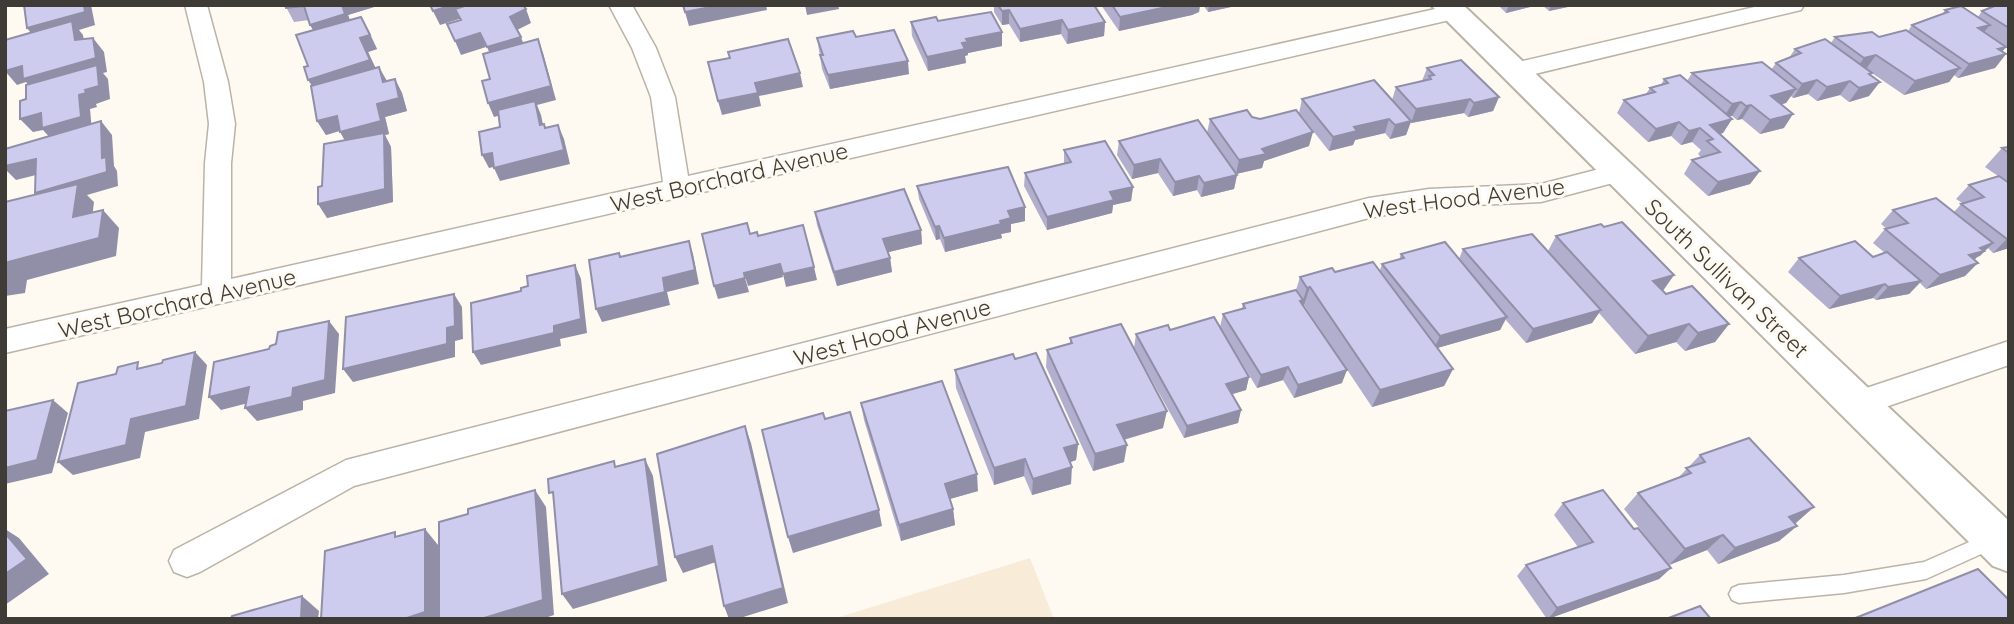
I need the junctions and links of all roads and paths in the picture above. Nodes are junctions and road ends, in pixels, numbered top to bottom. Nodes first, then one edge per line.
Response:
1 (196, 5) edge
2 (620, 5) edge
3 (1793, 5) edge
4 (1450, 9) edge
5 (1514, 71) junction
6 (1619, 173) junction
7 (677, 189) junction
8 (216, 293) junction
9 (5, 341) edge
10 (2009, 353) edge
11 (1856, 404) junction
12 (2002, 545) edge
13 (187, 561) dead end
14 (1739, 594) dead end

1 - 8 street
2 - 7 street
3 - 5 street
4 - 5 street, South Sullivan Street
4 - 7 street, West Borchard Avenue
5 - 6 street, South Sullivan Street
6 - 11 street, South Sullivan Street
6 - 13 street, West Hood Avenue
7 - 8 street, West Borchard Avenue
8 - 9 street, West Borchard Avenue
10 - 11 street
11 - 12 street, South Sullivan Street
12 - 14 lane

